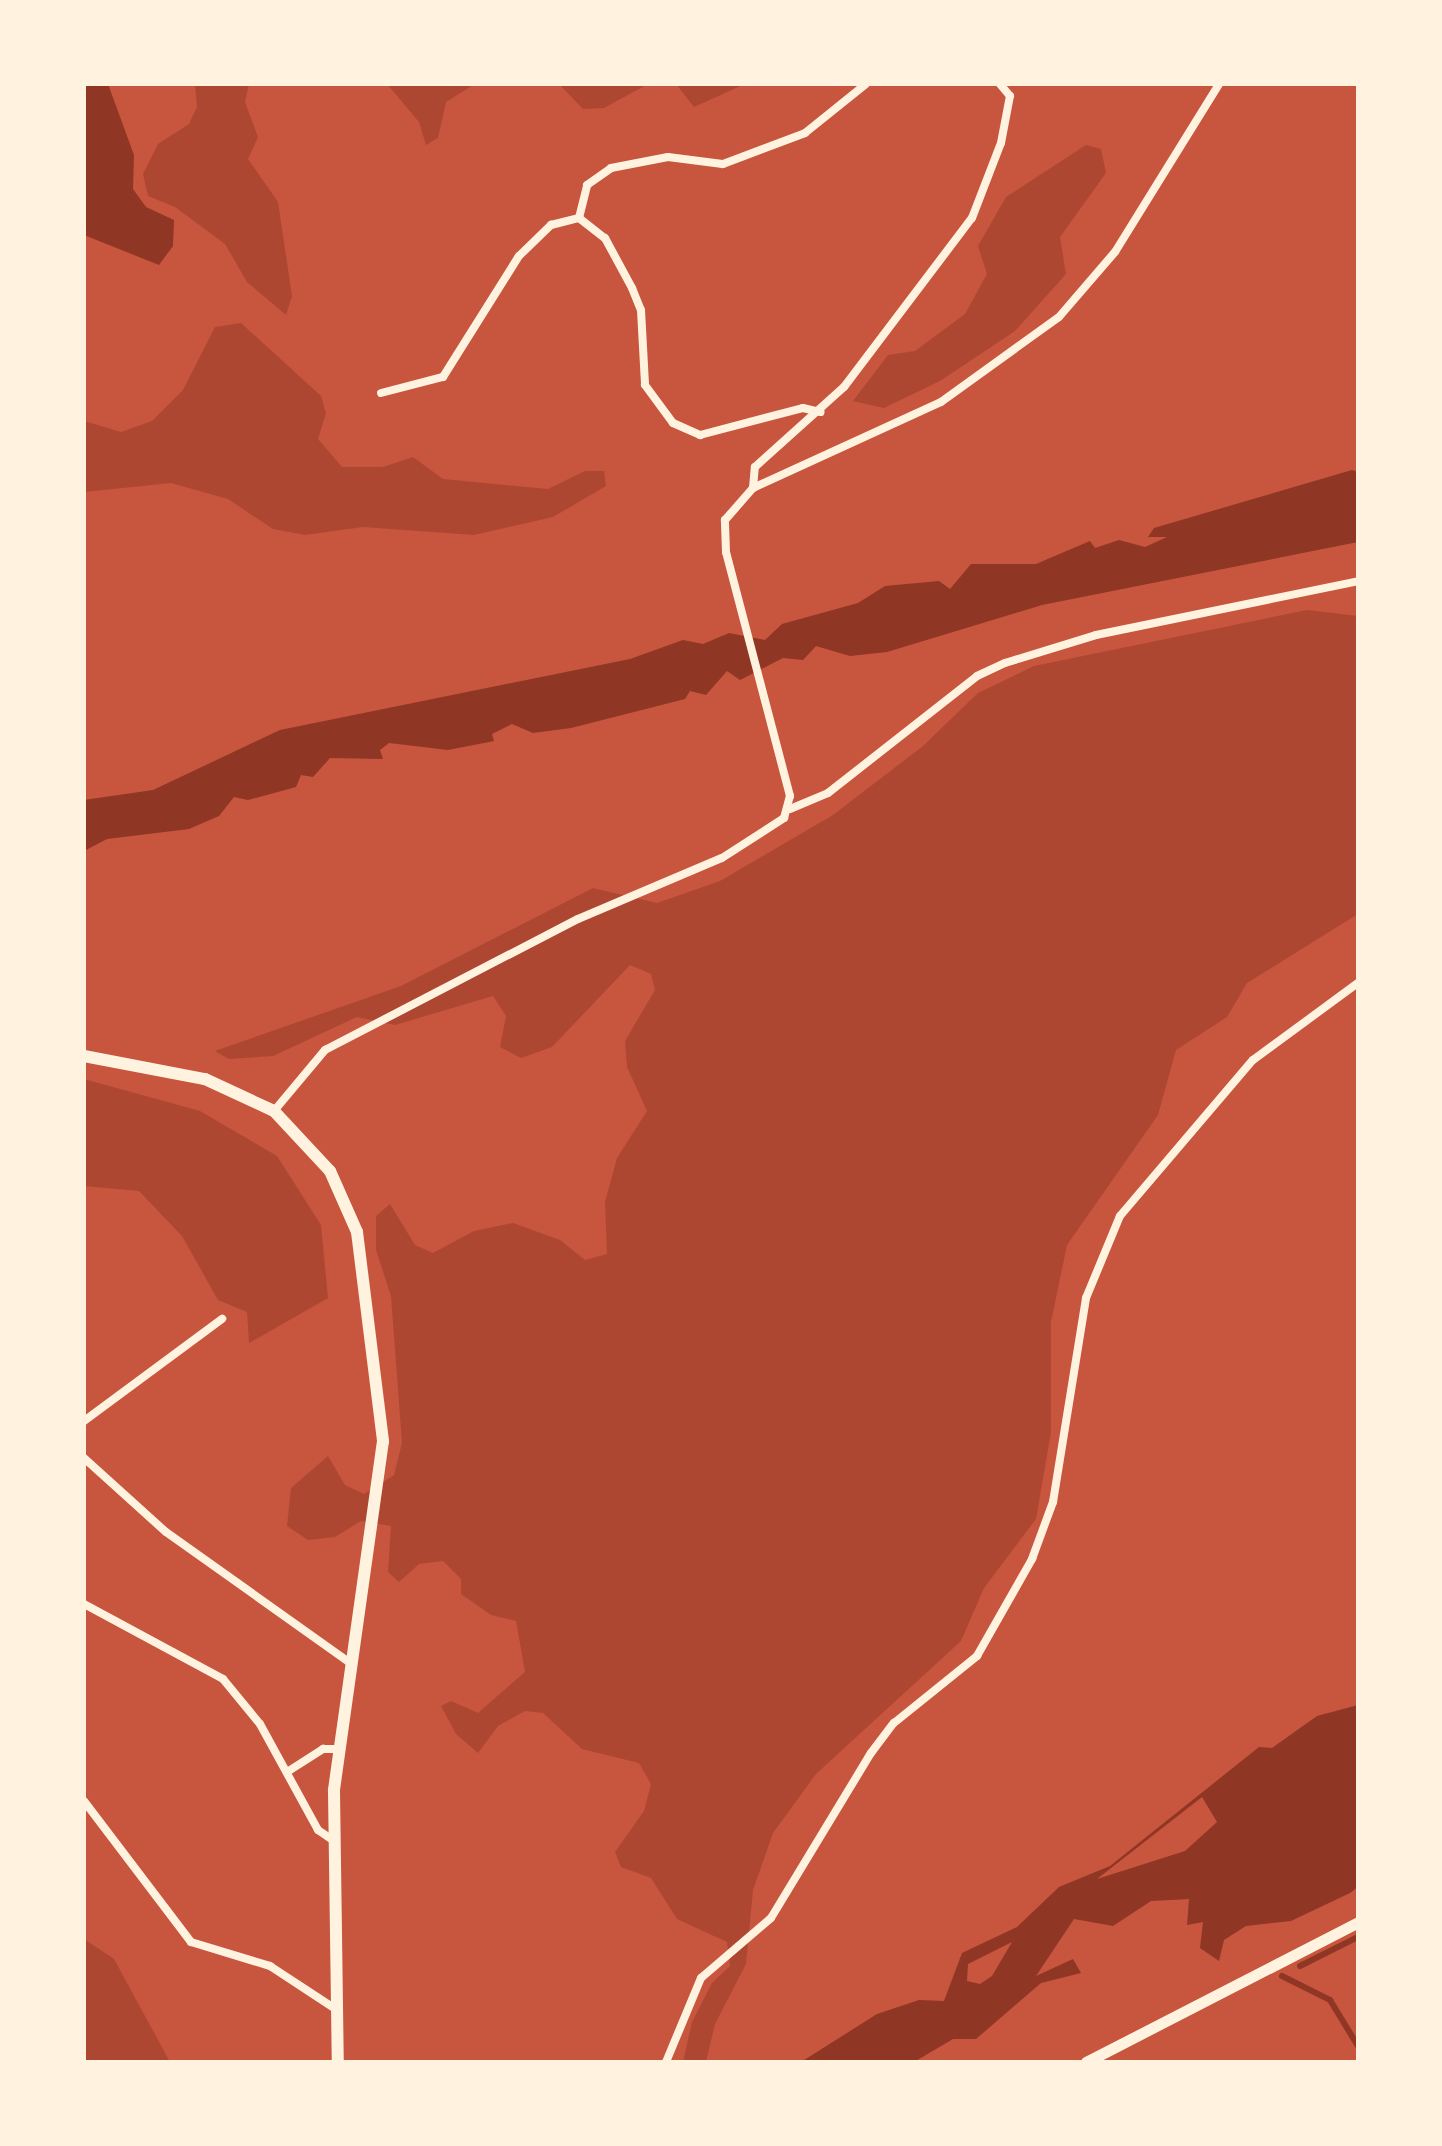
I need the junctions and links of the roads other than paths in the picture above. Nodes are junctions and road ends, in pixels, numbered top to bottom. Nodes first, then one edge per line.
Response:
1 (866, 84) edge
2 (1000, 84) edge
3 (1219, 84) edge
4 (579, 218) junction
5 (381, 393) dead end
6 (821, 412) junction
7 (753, 488) junction
8 (1358, 581) edge
9 (790, 809) junction
10 (1358, 983) edge
11 (84, 1056) edge
12 (274, 1111) junction
13 (222, 1319) dead end
14 (84, 1421) edge
15 (84, 1458) edge
16 (84, 1604) edge
17 (350, 1663) junction
18 (337, 1749) junction
19 (287, 1772) junction
20 (84, 1801) edge
21 (333, 1840) junction
22 (1358, 1922) edge
23 (337, 2010) junction
24 (338, 2062) edge
25 (666, 2062) edge
26 (1086, 2062) edge

1 - 4 street
2 - 6 street
3 - 7 street
4 - 5 street
4 - 6 street
6 - 7 street
7 - 9 street
8 - 9 street
9 - 12 street
10 - 25 street
11 - 12 main road
12 - 17 main road
13 - 14 street
15 - 17 street
16 - 19 street
17 - 18 main road
18 - 19 street
18 - 21 main road
19 - 21 street
20 - 23 street
21 - 23 main road
22 - 26 main road
23 - 24 main road

